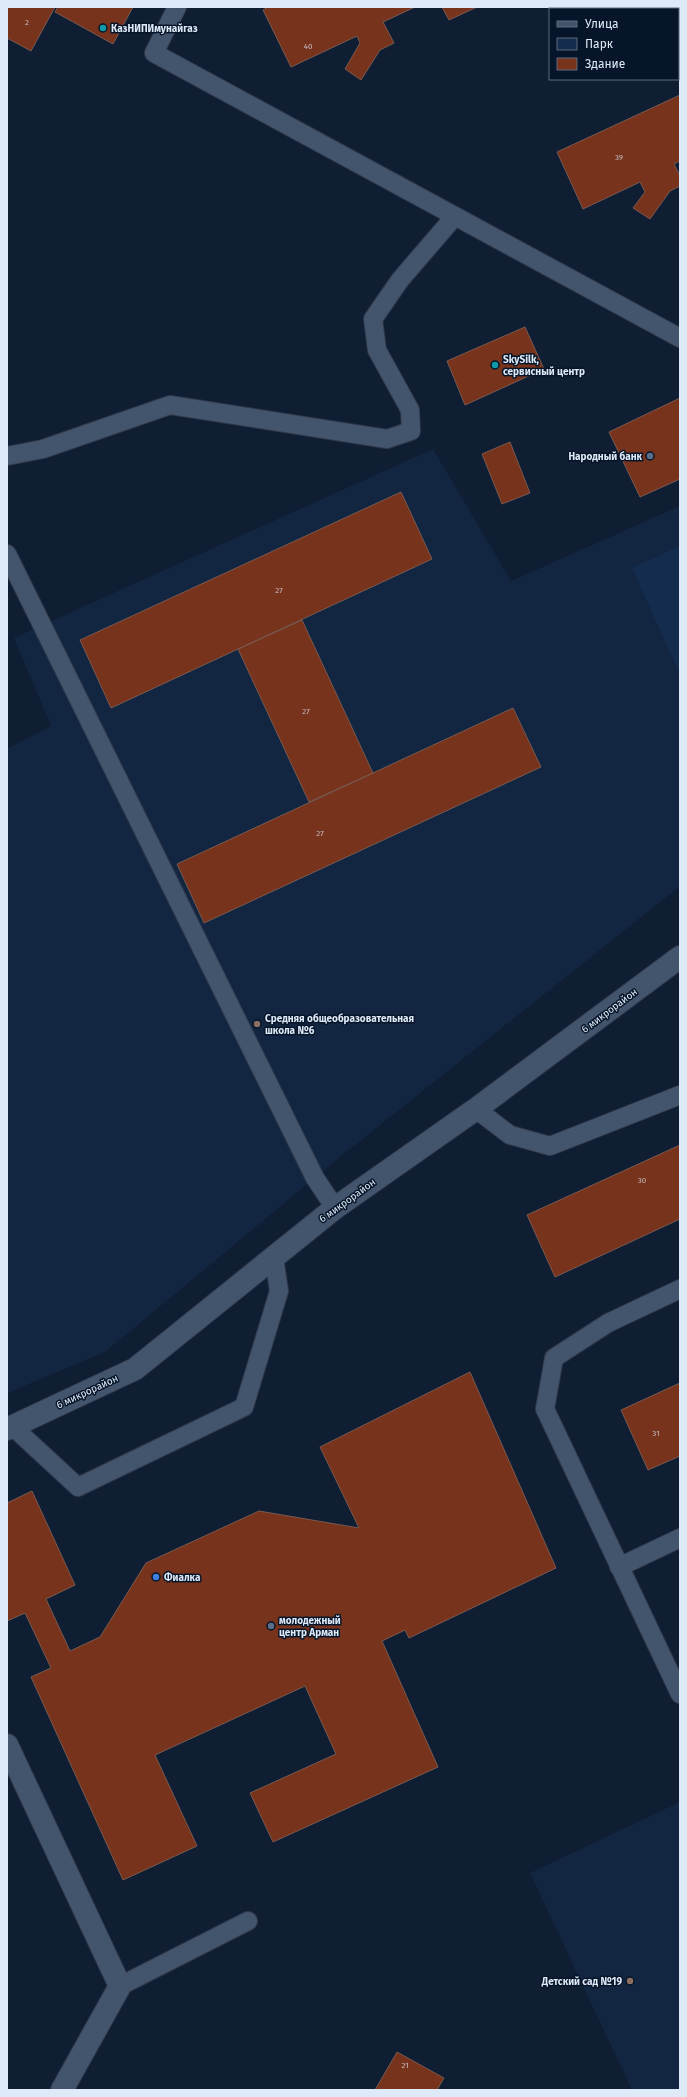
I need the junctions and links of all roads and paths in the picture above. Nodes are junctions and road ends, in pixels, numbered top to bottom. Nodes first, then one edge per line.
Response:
1 (177, 7) edge
2 (455, 216) junction
3 (680, 338) edge
4 (7, 456) edge
5 (7, 554) edge
6 (680, 957) edge
7 (680, 1095) edge
8 (476, 1109) junction
9 (335, 1208) junction
10 (274, 1257) junction
11 (680, 1289) edge
12 (9, 1427) edge
13 (680, 1538) edge
14 (618, 1567) junction
15 (680, 1694) edge
16 (7, 1745) edge
17 (248, 1921) dead end
18 (120, 1986) junction
19 (62, 2090) edge

1 - 2 lane
2 - 3 lane
2 - 4 lane
5 - 9 lane
6 - 8 street, 6 микрорайон
7 - 8 lane
8 - 9 street, 6 микрорайон
9 - 10 street, 6 микрорайон
10 - 12 street, 6 микрорайон
10 - 12 lane
11 - 14 lane
13 - 14 lane
14 - 15 lane
16 - 18 street
17 - 18 lane
18 - 19 street

